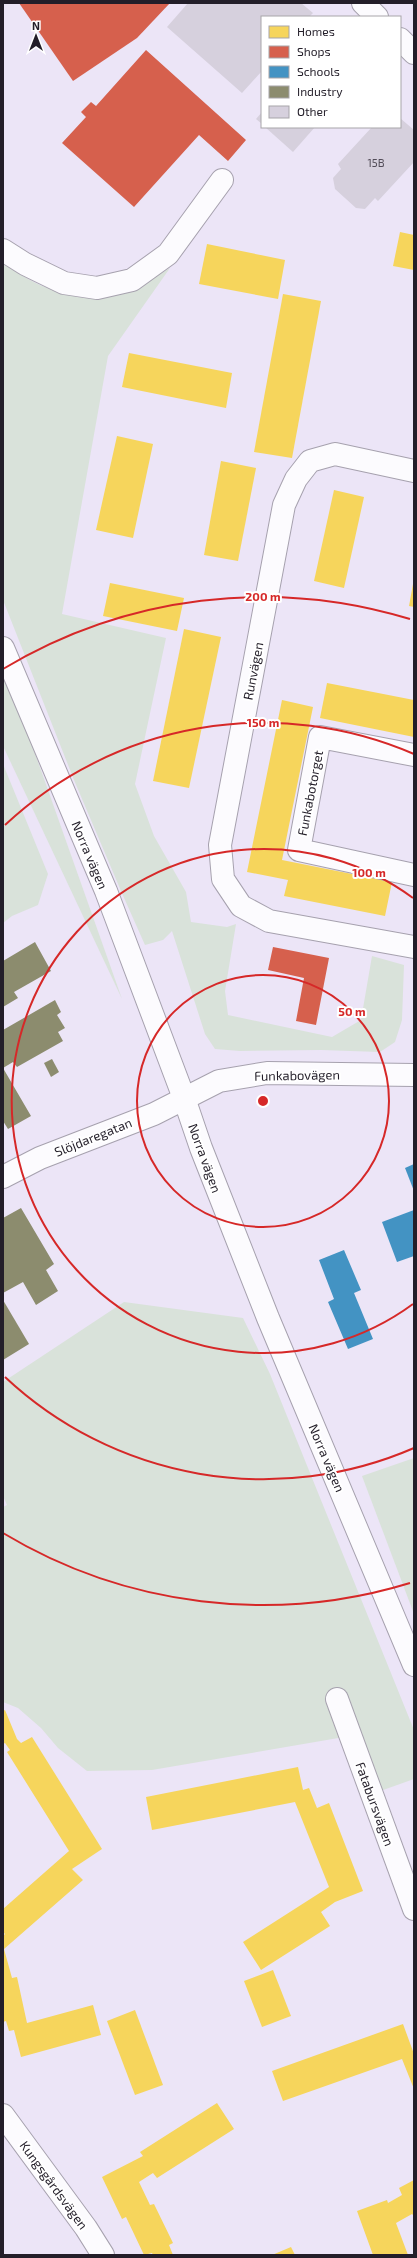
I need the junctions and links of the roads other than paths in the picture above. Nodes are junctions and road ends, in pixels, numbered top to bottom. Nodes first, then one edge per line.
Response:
1 (363, 3) edge
2 (376, 16) edge
3 (401, 40) edge
4 (414, 53) edge
5 (222, 180) dead end
6 (3, 250) edge
7 (414, 471) edge
8 (3, 648) edge
9 (414, 755) edge
10 (414, 875) edge
11 (414, 947) edge
12 (414, 1072) edge
13 (184, 1098) junction
14 (3, 1177) edge
15 (414, 1665) edge
16 (337, 1699) dead end
17 (414, 1908) edge
18 (3, 2115) edge
19 (103, 2255) edge

1 - 2 street
3 - 4 street
5 - 6 street
7 - 11 street, Runvägen
8 - 13 street, Norra vägen
9 - 10 street, Funkabotorget
12 - 13 street, Funkabovägen
13 - 14 street, Slöjdaregatan
13 - 15 street, Norra vägen
16 - 17 street, Fatabursvägen
18 - 19 street, Kungsgårdsvägen

